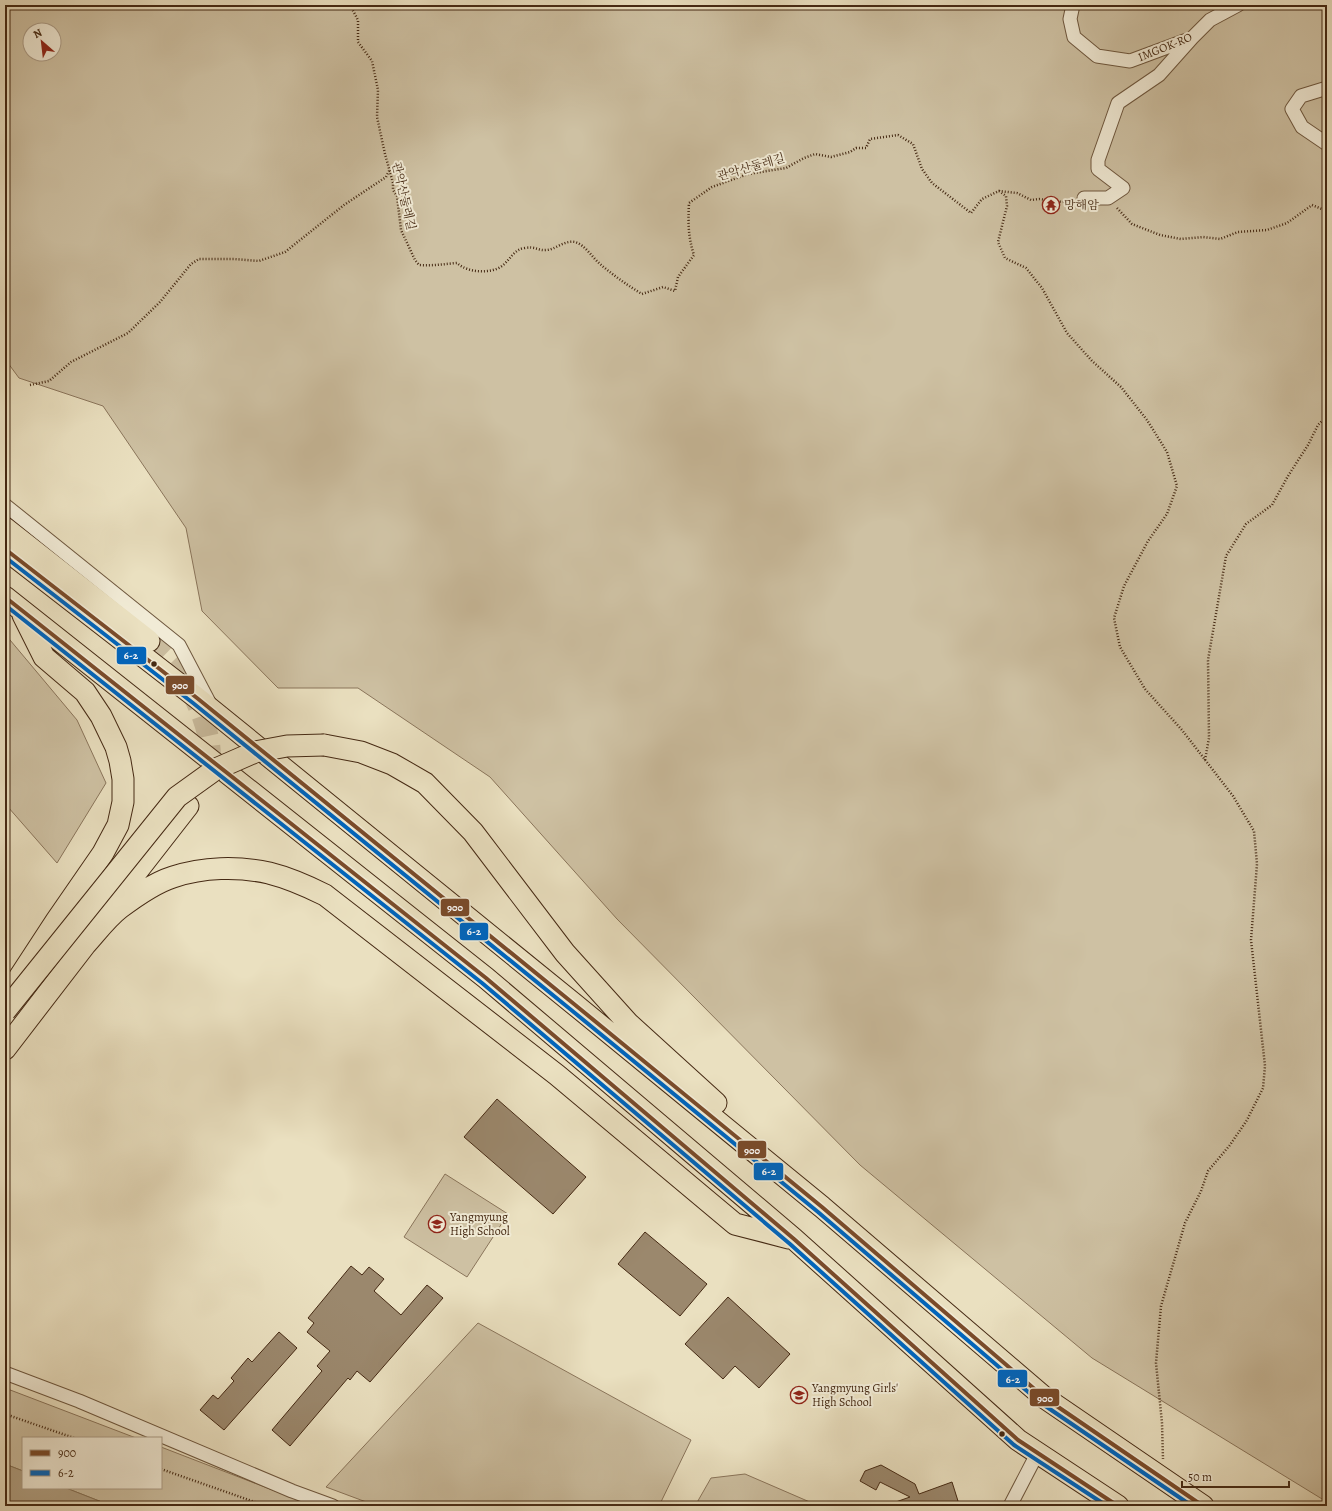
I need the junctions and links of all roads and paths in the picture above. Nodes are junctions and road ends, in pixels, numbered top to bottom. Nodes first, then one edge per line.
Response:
1 (350, 5) edge
2 (1073, 5) edge
3 (1238, 5) edge
4 (1192, 38) junction
5 (1327, 88) edge
6 (1327, 144) edge
7 (390, 169) junction
8 (999, 191) junction
9 (1108, 198) junction
10 (1080, 199) joint
11 (1327, 211) edge
12 (30, 385) dead end
13 (1327, 416) edge
14 (5, 505) edge
15 (5, 528) edge
16 (5, 549) edge
17 (13, 603) edge
18 (149, 641) tunnel mouth
19 (215, 712) junction
20 (1205, 760) junction
21 (188, 806) dead end
22 (85, 945) junction
23 (5, 999) edge
24 (5, 1011) edge
25 (5, 1049) edge
26 (822, 1206) junction
27 (794, 1239) junction
28 (5, 1374) edge
29 (5, 1414) edge
30 (71, 1437) edge
31 (1038, 1452) junction
32 (162, 1469) edge
33 (1164, 1480) junction
34 (266, 1506) edge
35 (333, 1506) edge
36 (1010, 1506) edge
37 (1118, 1506) edge
38 (1203, 1506) edge

1 - 7 path, 관악산둘레길
2 - 4 street, IMGOK-RO
3 - 4 street, IMGOK-RO
4 - 9 street
5 - 6 street
7 - 8 path, 관악산둘레길
7 - 12 path
8 - 10 path
8 - 20 path
9 - 10 street
9 - 11 path
13 - 20 path
14 - 19 street
15 - 18 main road
16 - 19 main road
17 - 23 main road
17 - 27 main road
19 - 26 main road
20 - 33 path
21 - 22 main road
22 - 25 main road
22 - 27 main road
24 - 26 main road, bridge
26 - 33 main road
27 - 31 main road
28 - 35 street
29 - 30 path
31 - 36 street
31 - 37 main road
32 - 34 path
33 - 38 main road

